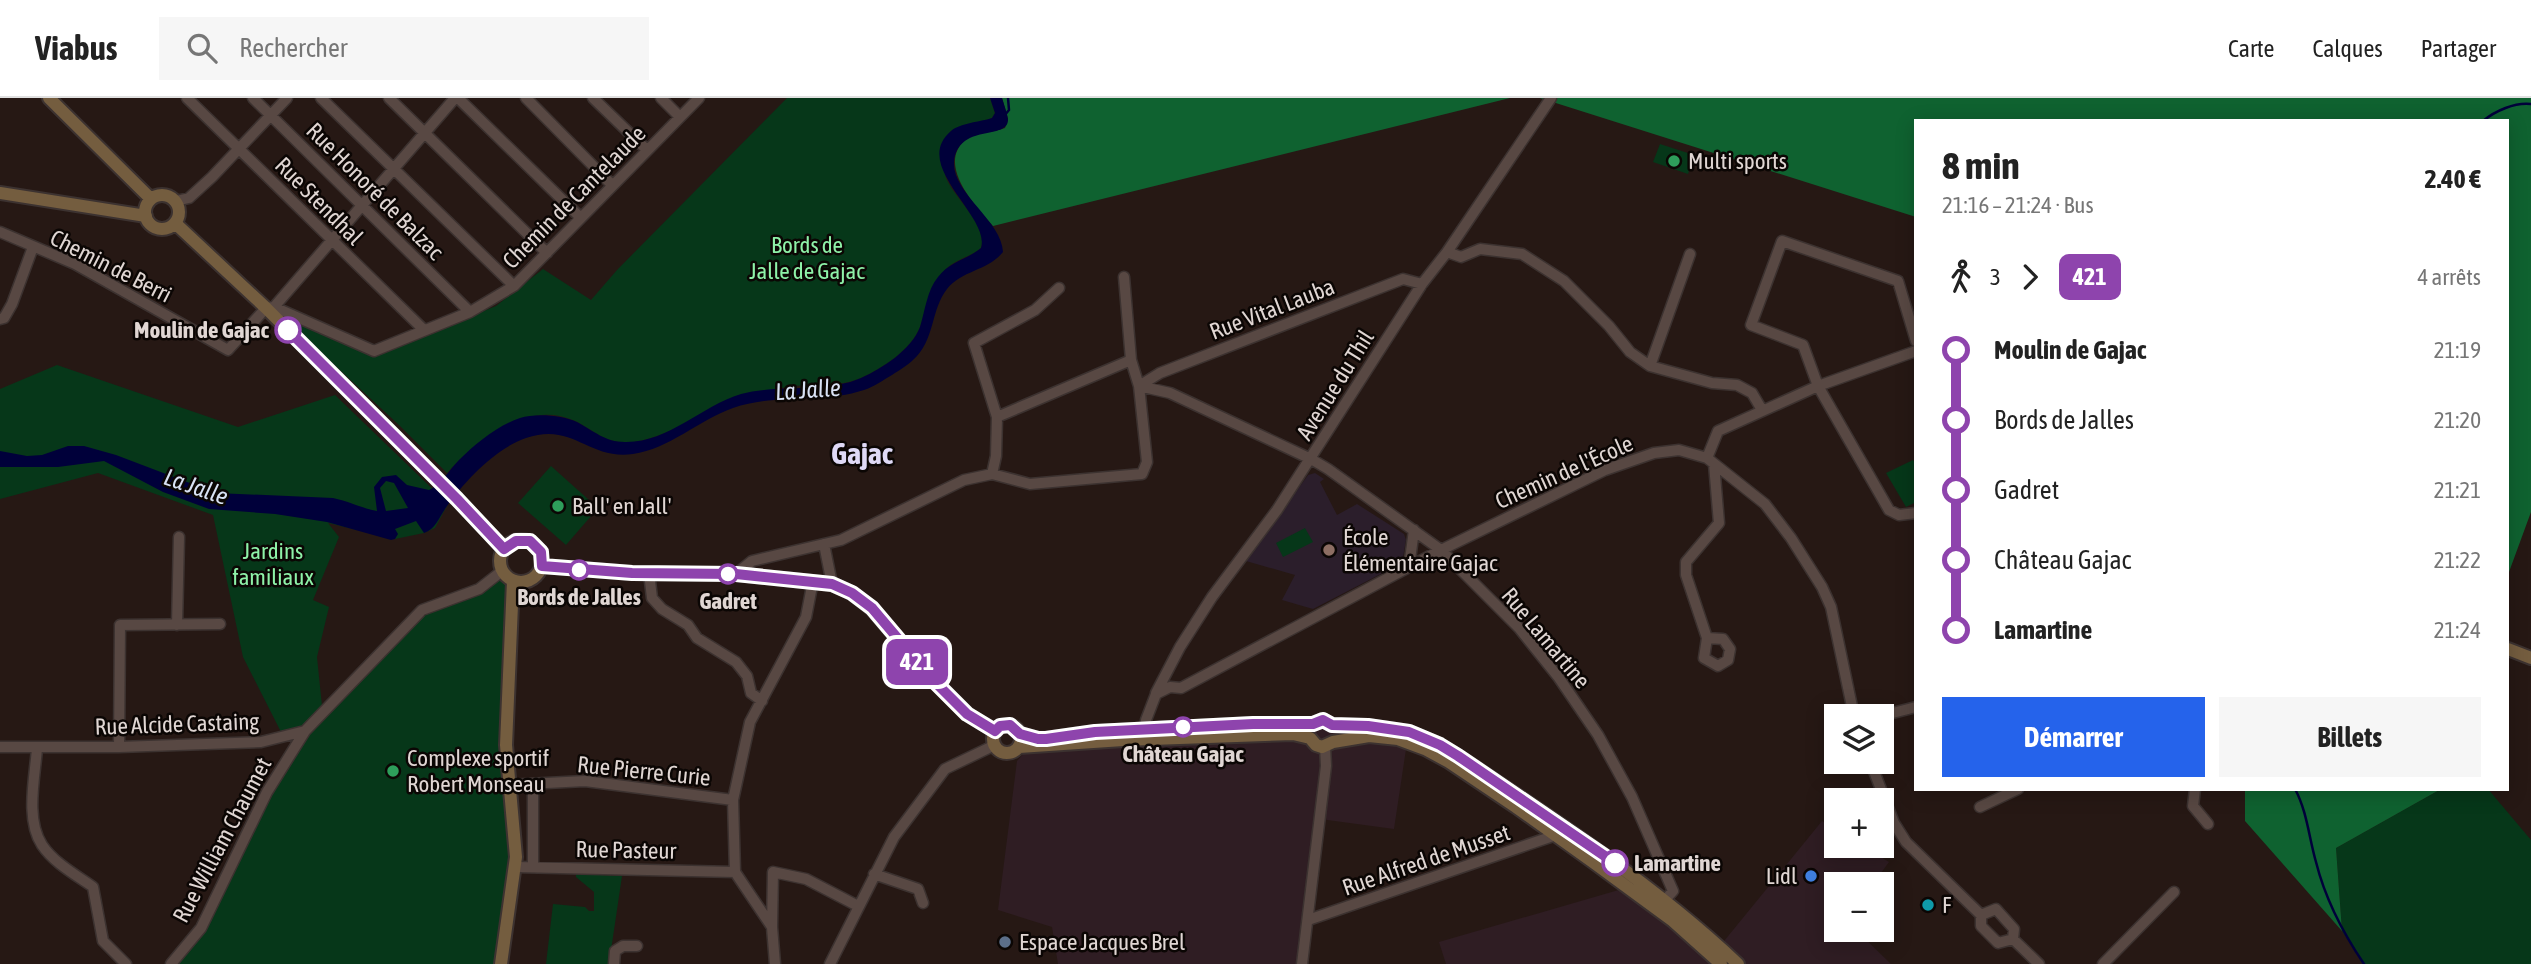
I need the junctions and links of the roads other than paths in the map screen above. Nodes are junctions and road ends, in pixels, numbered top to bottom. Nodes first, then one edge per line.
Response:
1 (49, 98) edge
2 (187, 98) edge
3 (253, 98) edge
4 (287, 98) edge
5 (321, 98) edge
6 (389, 98) edge
7 (456, 98) edge
8 (526, 98) edge
9 (593, 98) edge
10 (661, 98) edge
11 (699, 98) edge
12 (1550, 98) edge
13 (270, 115) junction
14 (681, 117) junction
15 (424, 132) junction
16 (238, 148) junction
17 (647, 150) junction
18 (394, 170) junction
19 (612, 185) junction
20 (3, 191) edge
21 (151, 199) junction
22 (176, 201) junction
23 (362, 205) junction
24 (146, 216) junction
25 (581, 218) junction
26 (175, 223) junction
27 (0, 232) edge
28 (331, 240) junction
29 (33, 247) junction
30 (1447, 252) junction
31 (547, 253) junction
32 (1690, 254) dead end
33 (1124, 277) dead end
34 (1422, 284) junction
35 (514, 286) junction
36 (1059, 288) dead end
37 (270, 307) junction
38 (470, 312) junction
39 (0, 319) edge
40 (424, 330) junction
41 (1914, 334) edge
42 (1914, 352) edge
43 (1130, 360) junction
44 (1650, 366) junction
45 (1139, 386) junction
46 (1818, 386) junction
47 (1762, 410) junction
48 (997, 417) junction
49 (1311, 459) junction
50 (1710, 461) junction
51 (992, 474) junction
52 (1914, 513) edge
53 (1414, 530) junction
54 (179, 537) dead end
55 (824, 544) junction
56 (504, 549) junction
57 (1441, 550) junction
58 (542, 566) junction
59 (1409, 567) junction
60 (502, 571) junction
61 (649, 573) junction
62 (736, 574) junction
63 (513, 581) junction
64 (813, 581) junction
65 (832, 584) junction
66 (220, 624) dead end
67 (177, 625) junction
68 (1707, 638) dead end
69 (2509, 649) edge
70 (2531, 658) edge
71 (1156, 694) junction
72 (762, 701) junction
73 (1851, 704) edge
74 (1914, 708) edge
75 (1894, 713) edge
76 (1313, 724) junction
77 (1332, 725) junction
78 (305, 731) junction
79 (995, 731) junction
80 (1020, 734) junction
81 (1147, 734) junction
82 (1310, 738) junction
83 (1329, 744) junction
84 (995, 745) junction
85 (0, 747) edge
86 (119, 747) junction
87 (1018, 747) junction
88 (37, 748) junction
89 (1875, 774) edge
90 (533, 784) junction
91 (508, 785) junction
92 (2014, 791) edge
93 (2196, 791) edge
94 (733, 800) junction
95 (1980, 807) dead end
96 (2208, 824) dead end
97 (1556, 835) junction
98 (516, 867) junction
99 (533, 867) junction
100 (734, 872) junction
101 (874, 874) junction
102 (2174, 892) dead end
103 (1665, 900) junction
104 (923, 903) dead end
105 (858, 906) junction
106 (1980, 915) junction
107 (1307, 920) junction
108 (772, 927) junction
109 (2013, 939) junction
110 (637, 946) dead end
111 (126, 964) edge
112 (171, 964) edge
113 (502, 964) edge
114 (614, 964) edge
115 (775, 964) edge
116 (830, 964) edge
117 (1302, 964) edge
118 (1721, 964) edge
119 (1738, 964) edge
120 (2039, 964) edge
121 (2102, 964) edge

1 - 21 main road
2 - 16 street, Rue Stendhal
3 - 13 street, Rue Honoré de Balzac
4 - 13 street
5 - 18 street
6 - 15 street
7 - 15 street
7 - 25 street
8 - 19 street
9 - 17 street
10 - 14 street
11 - 14 street, Chemin de Cantelaude
12 - 30 street, Avenue du Thil
13 - 16 street
13 - 23 street, Rue Honoré de Balzac
14 - 17 street, Chemin de Cantelaude
15 - 18 street
15 - 31 street
16 - 22 street
16 - 28 street, Rue Stendhal
17 - 19 street, Chemin de Cantelaude
18 - 23 street
18 - 35 street
19 - 25 street, Chemin de Cantelaude
20 - 24 main road
21 - 22 main road
21 - 24 main road
22 - 26 main road
23 - 28 street
23 - 38 street, Rue Honoré de Balzac
24 - 26 main road
25 - 31 street, Chemin de Cantelaude
26 - 37 main road
27 - 29 street, Chemin de Berri
28 - 37 street
28 - 40 street, Rue Stendhal
29 - 37 street, Chemin de Berri
29 - 39 street
30 - 34 street, Avenue du Thil
30 - 44 street
31 - 35 street, Chemin de Cantelaude
32 - 44 street
33 - 43 street
34 - 45 street, Rue Vital Lauba
34 - 49 street, Avenue du Thil
35 - 38 street, Chemin de Cantelaude
36 - 48 street
37 - 40 street, Chemin de Cantelaude
37 - 56 main road
38 - 40 street, Chemin de Cantelaude
41 - 46 street
42 - 46 street
43 - 45 street
43 - 48 street
44 - 47 street
45 - 49 street, Rue Lamartine
45 - 51 street
46 - 47 street
46 - 52 street
47 - 50 street
48 - 51 street
49 - 53 street, Rue Lamartine
49 - 71 street, Avenue du Thil
50 - 57 street, Chemin de l'École
50 - 68 street
50 - 73 street
51 - 55 street
53 - 57 street, Rue Lamartine
53 - 59 street
54 - 67 street
55 - 62 street
55 - 65 street
56 - 58 main road
56 - 60 main road
57 - 59 street, Chemin de l'École
57 - 103 street, Rue Lamartine
58 - 61 main road
58 - 63 main road
59 - 71 street, Chemin de l'École
60 - 63 main road
60 - 78 street
61 - 62 main road
61 - 72 street
62 - 64 main road
63 - 91 main road
64 - 65 main road
64 - 72 street
65 - 79 main road
66 - 67 street
67 - 86 street
69 - 70 main road
71 - 81 street
72 - 94 street
74 - 75 street
76 - 77 main road
76 - 81 main road
76 - 82 main road
77 - 83 main road
77 - 103 main road
78 - 86 street, Rue Alcide Castaing
78 - 112 street, Rue William Chaumet
79 - 80 main road
79 - 84 main road
80 - 81 main road
80 - 87 main road
81 - 82 main road
81 - 87 main road
82 - 83 main road
83 - 97 main road
83 - 107 street
84 - 87 main road
84 - 101 street
85 - 88 street, Rue Alcide Castaing
86 - 88 street, Rue Alcide Castaing
88 - 111 street
89 - 106 street
90 - 91 street, Rue Pierre Curie
90 - 94 street, Rue Pierre Curie
90 - 99 street
91 - 98 main road
92 - 95 street
93 - 96 street
94 - 100 street
97 - 107 street, Rue Alfred de Musset
97 - 118 main road
98 - 99 street, Rue Pasteur
98 - 113 main road
99 - 100 street, Rue Pasteur
100 - 108 street
101 - 104 street
101 - 105 street
102 - 121 street
103 - 119 main road
105 - 108 street
105 - 116 street
106 - 109 street
106 - 109 street
107 - 117 street
108 - 115 street
109 - 120 street
110 - 114 street

